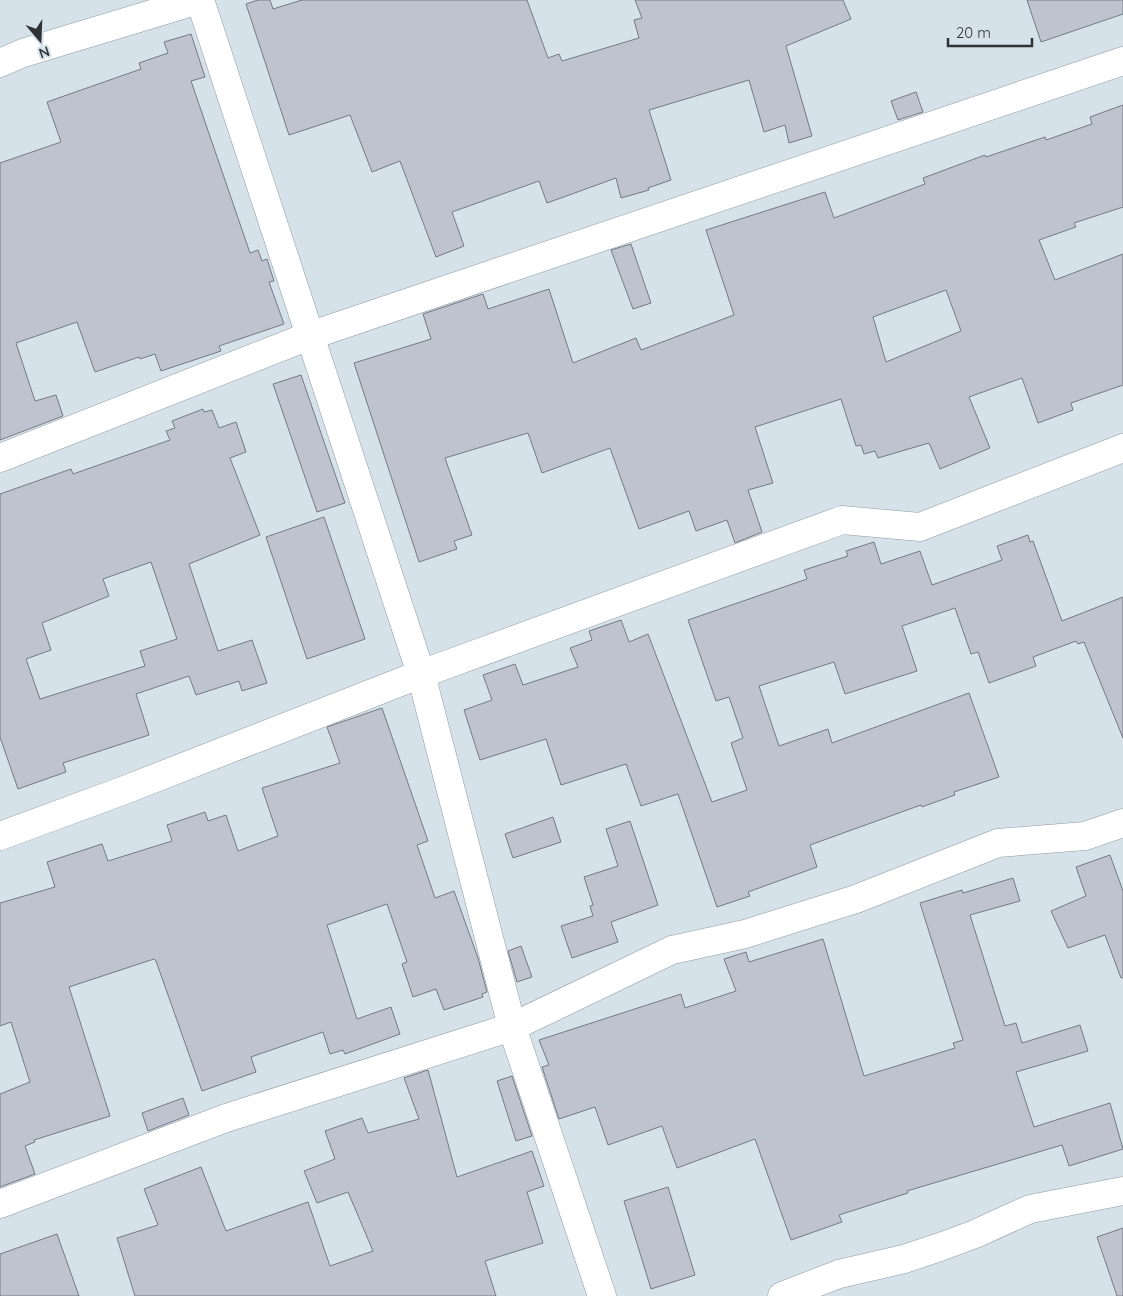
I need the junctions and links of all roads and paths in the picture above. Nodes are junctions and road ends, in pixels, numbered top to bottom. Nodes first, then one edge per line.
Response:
1 (199, 0) edge
2 (1123, 61) edge
3 (0, 63) edge
4 (309, 336) junction
5 (1123, 448) edge
6 (0, 458) edge
7 (421, 674) junction
8 (1123, 823) edge
9 (0, 836) edge
10 (512, 1027) junction
11 (1123, 1191) edge
12 (0, 1204) edge
13 (602, 1296) edge
14 (782, 1296) edge

1 - 3 street
1 - 4 street
2 - 4 street
4 - 6 street
4 - 7 street
5 - 7 street
7 - 9 street
7 - 10 street
8 - 10 street
10 - 12 street
10 - 13 street
11 - 14 street

